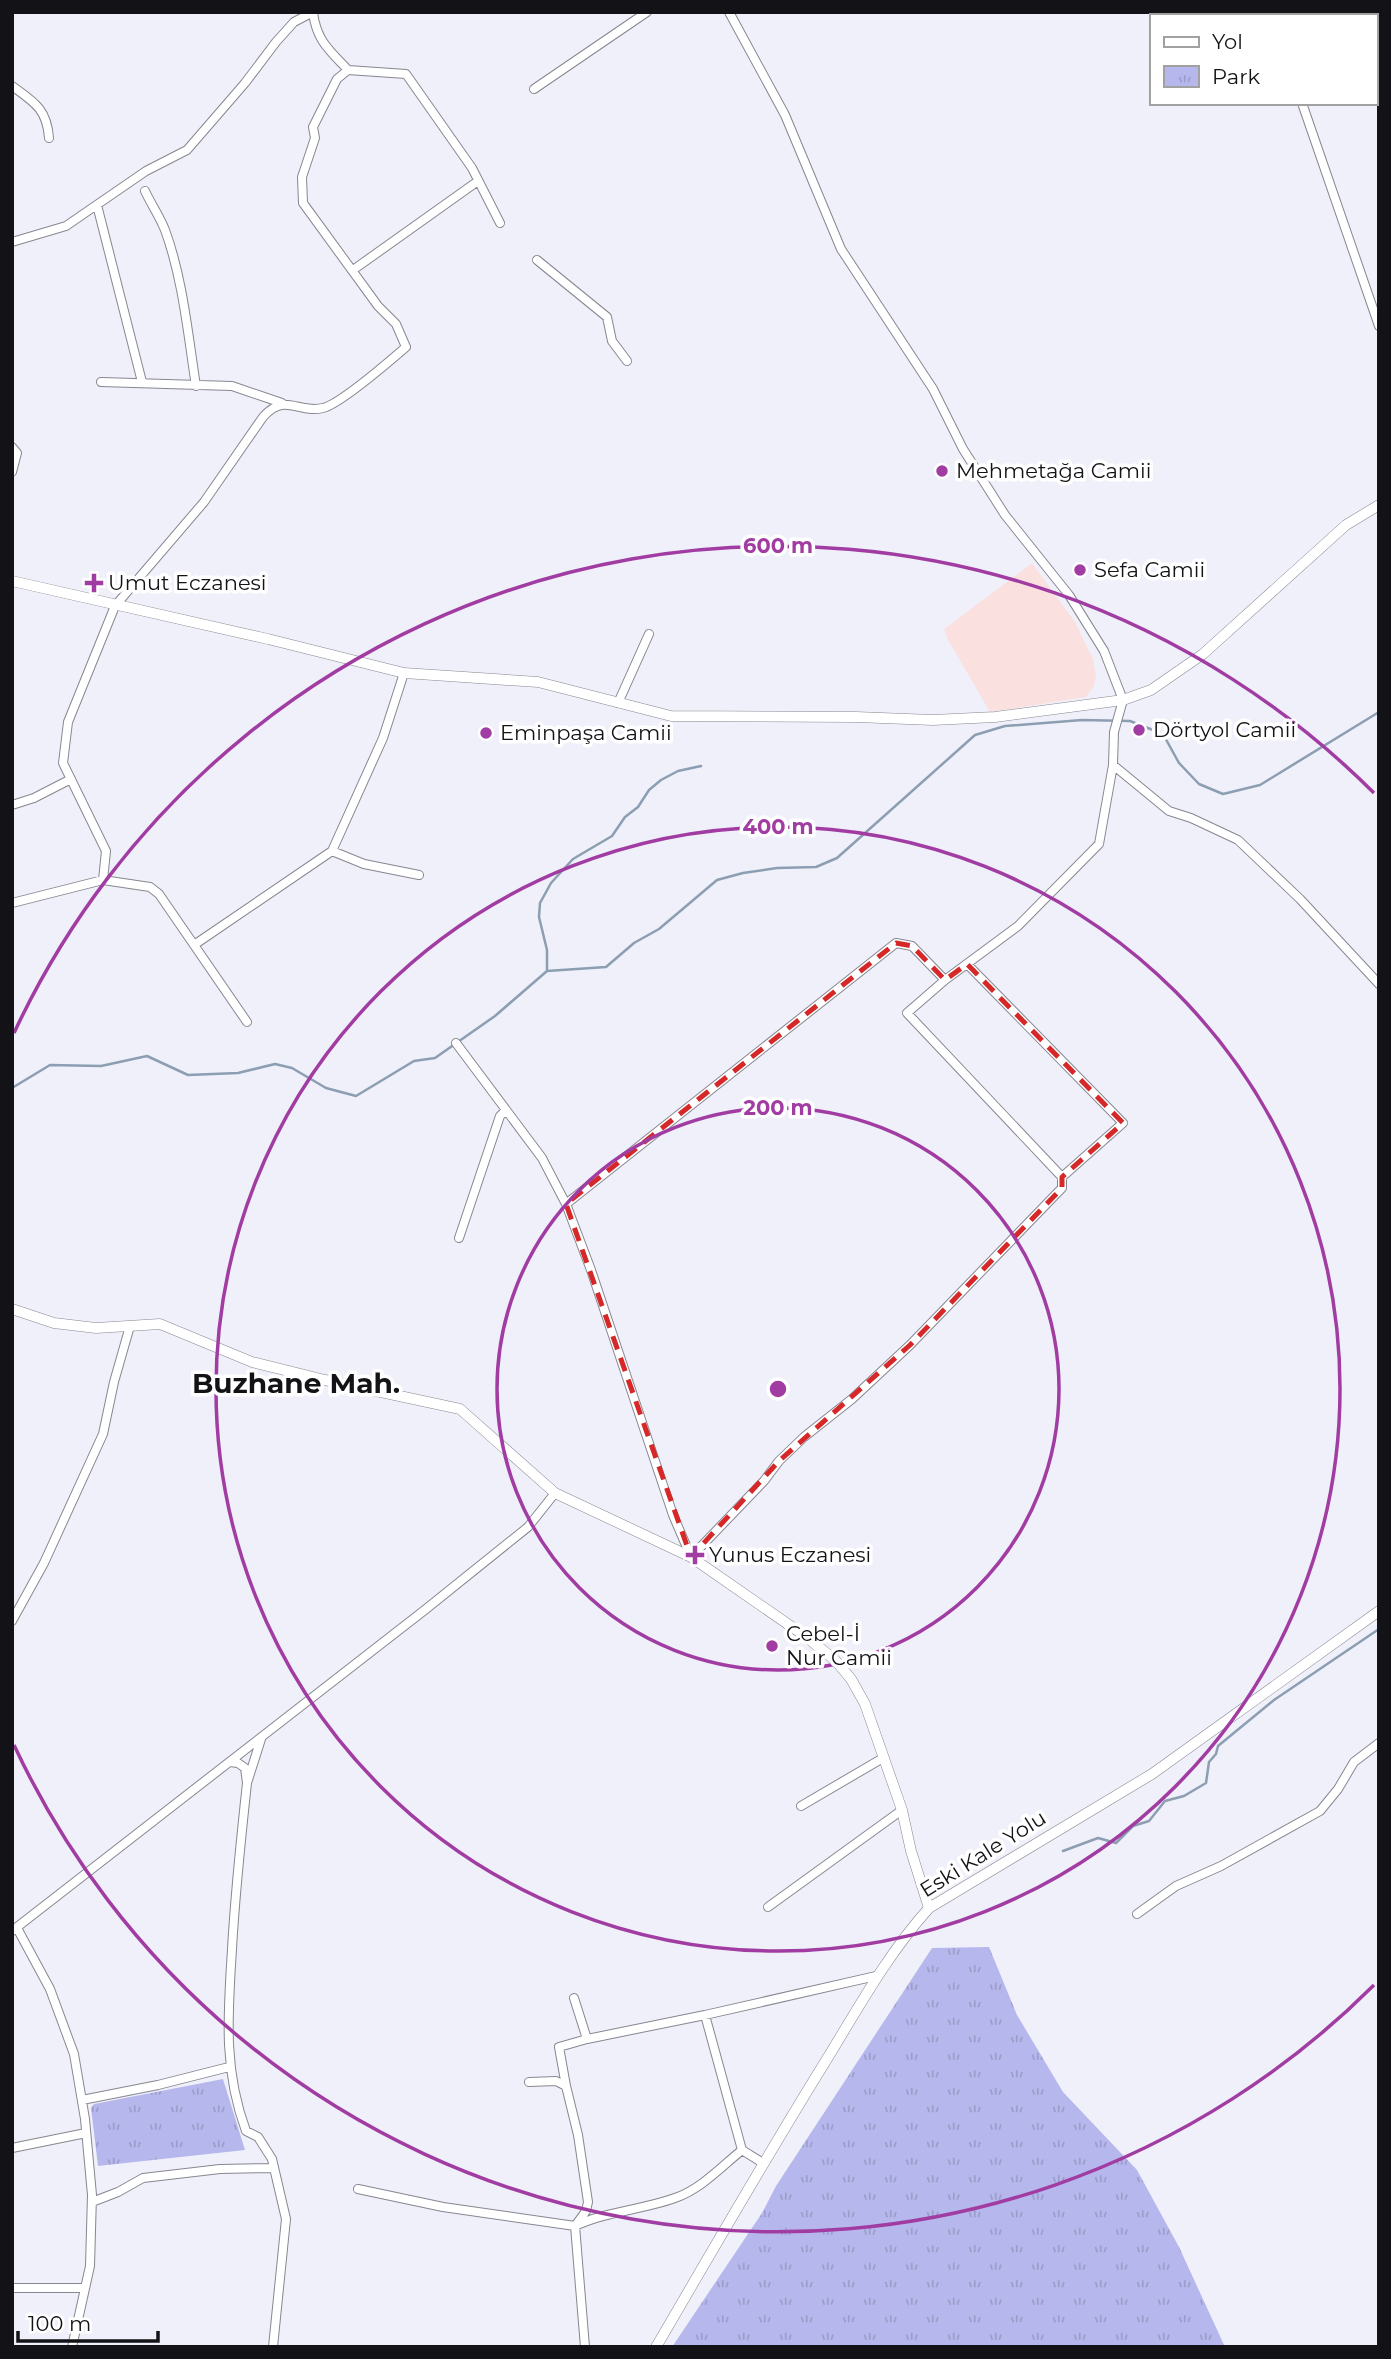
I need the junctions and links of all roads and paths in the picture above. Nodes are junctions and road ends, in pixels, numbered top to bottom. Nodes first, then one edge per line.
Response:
1 (647, 12) edge
2 (729, 12) edge
3 (313, 13) edge
4 (348, 70) junction
5 (12, 86) edge
6 (534, 89) dead end
7 (1304, 105) edge
8 (49, 138) dead end
9 (478, 181) junction
10 (145, 191) dead end
11 (97, 205) junction
12 (500, 223) dead end
13 (12, 242) edge
14 (537, 260) dead end
15 (352, 270) junction
16 (1379, 326) edge
17 (627, 361) dead end
18 (101, 382) dead end
19 (142, 382) junction
20 (196, 386) junction
21 (285, 404) junction
22 (12, 447) edge
23 (12, 472) edge
24 (1379, 505) edge
25 (12, 581) edge
26 (115, 606) junction
27 (649, 634) dead end
28 (404, 673) junction
29 (618, 703) junction
30 (1122, 705) junction
31 (1113, 765) junction
32 (71, 779) junction
33 (12, 805) edge
34 (332, 851) junction
35 (419, 875) dead end
36 (103, 880) junction
37 (12, 903) edge
38 (194, 944) junction
39 (967, 964) junction
40 (945, 980) junction
41 (1379, 984) edge
42 (247, 1022) dead end
43 (456, 1043) dead end
44 (506, 1110) junction
45 (1062, 1177) junction
46 (566, 1204) junction
47 (460, 1238) dead end
48 (12, 1309) edge
49 (130, 1326) junction
50 (555, 1493) junction
51 (691, 1557) junction
52 (1379, 1611) edge
53 (12, 1621) edge
54 (262, 1737) junction
55 (1379, 1743) edge
56 (883, 1758) junction
57 (230, 1762) junction
58 (247, 1783) junction
59 (801, 1806) dead end
60 (902, 1810) junction
61 (768, 1907) dead end
62 (929, 1908) junction
63 (1137, 1914) dead end
64 (15, 1929) edge
65 (876, 1976) junction
66 (574, 1998) dead end
67 (705, 2015) junction
68 (587, 2039) junction
69 (229, 2067) junction
70 (529, 2082) dead end
71 (566, 2086) junction
72 (82, 2100) junction
73 (86, 2133) junction
74 (12, 2148) edge
75 (742, 2150) junction
76 (763, 2163) junction
77 (274, 2168) junction
78 (358, 2189) dead end
79 (92, 2202) junction
80 (575, 2226) junction
81 (12, 2288) edge
82 (85, 2288) junction
83 (72, 2347) edge
84 (273, 2347) edge
85 (585, 2347) edge
86 (656, 2347) edge

1 - 6 street
2 - 30 street
3 - 4 street
3 - 11 street
4 - 9 street
4 - 15 street
5 - 8 street
7 - 16 street
9 - 12 street
9 - 15 street
10 - 20 street
11 - 13 street
11 - 19 street
14 - 17 street
15 - 21 street
18 - 19 street
19 - 20 street
20 - 21 street
21 - 26 street
22 - 23 street
24 - 30 street
25 - 26 street
26 - 28 street
26 - 32 street
27 - 29 street
28 - 29 street
28 - 34 street
29 - 30 street
30 - 31 street
31 - 39 street
31 - 41 street
32 - 33 street
32 - 36 street
34 - 35 street
34 - 38 street
36 - 37 street
36 - 38 street
38 - 42 street
39 - 40 street
39 - 45 street
40 - 45 street
40 - 46 street
43 - 44 street
44 - 46 street
44 - 47 street
45 - 51 street
46 - 51 street
48 - 49 street
49 - 50 street
49 - 53 street
50 - 51 street
50 - 54 street
51 - 56 street
52 - 62 street, Eski Kale Yolu
54 - 57 street
54 - 58 street
55 - 63 street
56 - 59 street
56 - 60 street
57 - 58 street
57 - 64 street
58 - 69 street
60 - 61 street
60 - 62 street
62 - 65 street, Eski Kale Yolu
64 - 72 street
65 - 67 street
65 - 76 street, Eski Kale Yolu
66 - 68 street
67 - 68 street
67 - 75 street
68 - 71 street
69 - 72 street
69 - 77 street
70 - 71 street
71 - 80 street
72 - 73 street
73 - 74 street
73 - 79 street
75 - 76 street
75 - 80 street
76 - 86 street, Eski Kale Yolu
77 - 79 street
77 - 84 street
78 - 80 street
79 - 82 street
80 - 85 street
81 - 82 street
82 - 83 street

